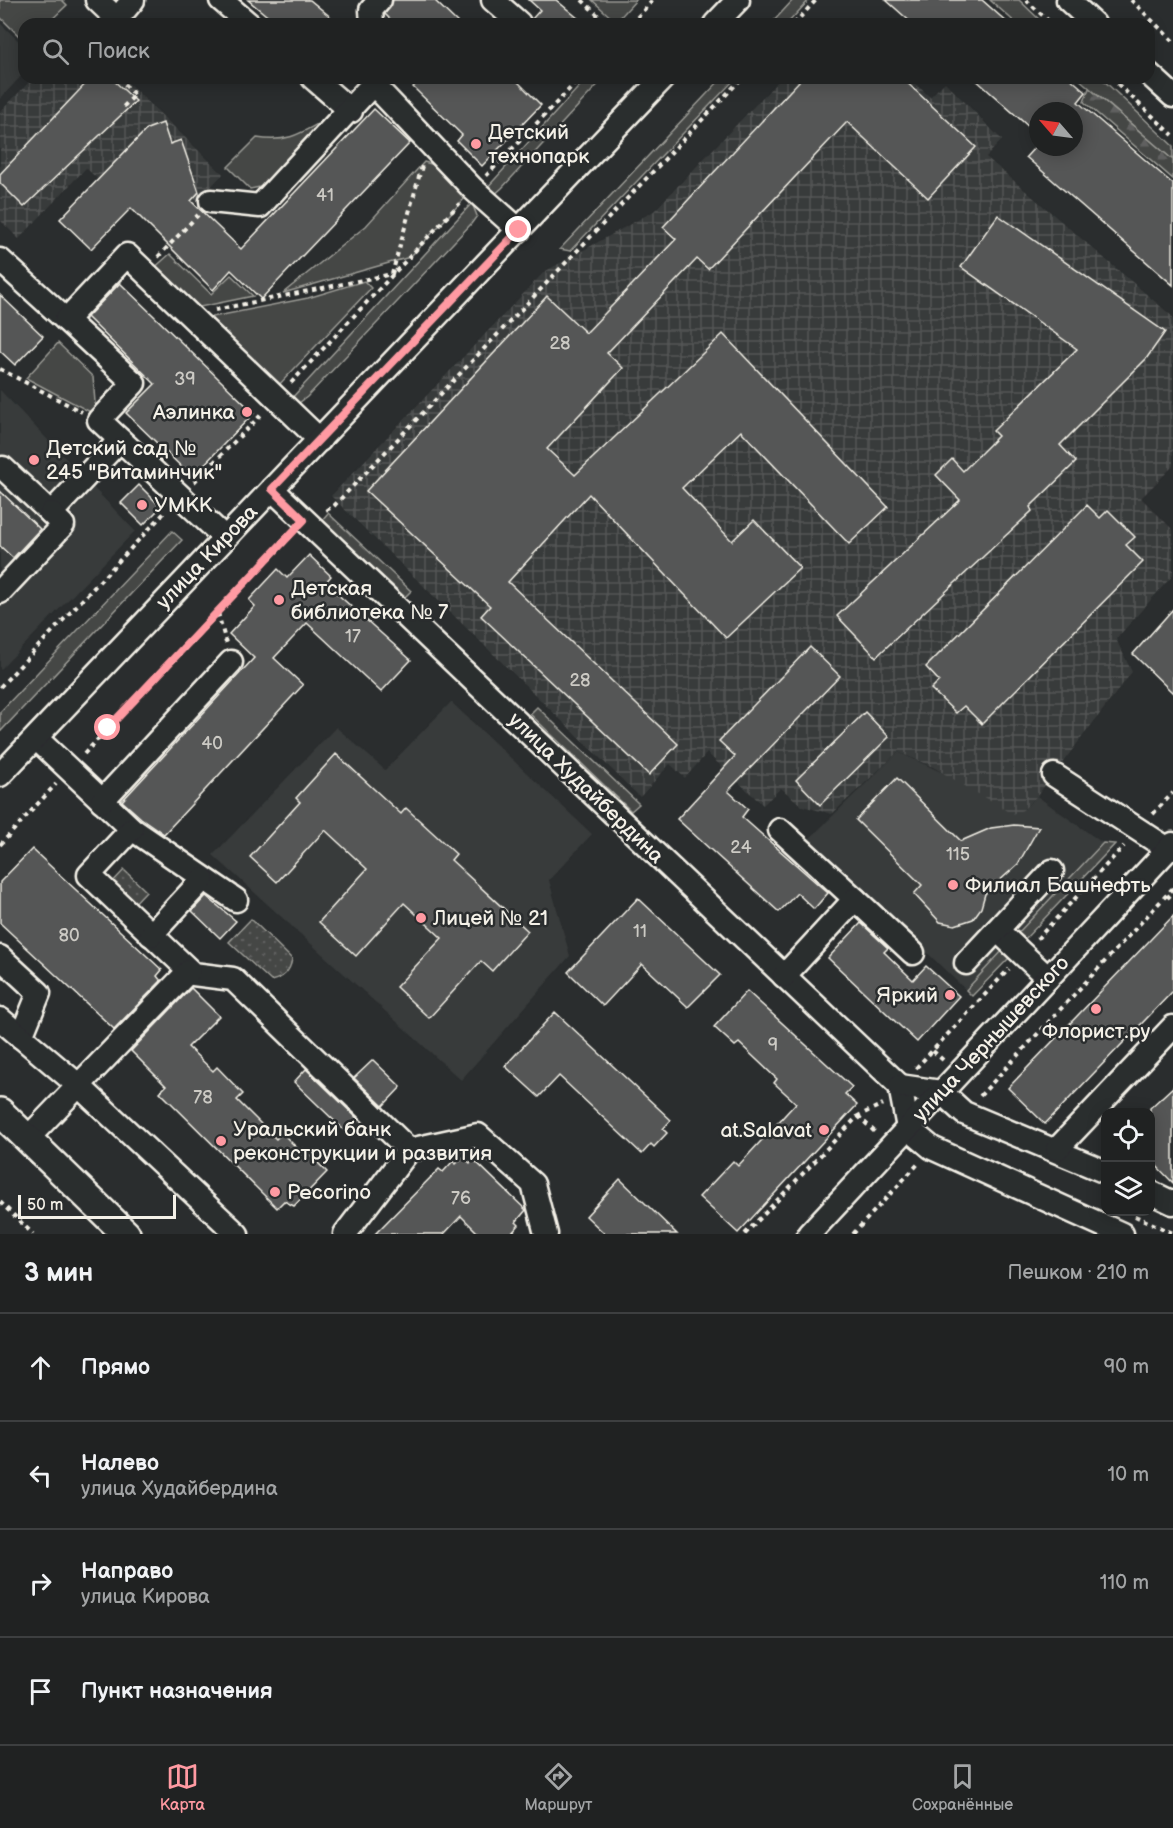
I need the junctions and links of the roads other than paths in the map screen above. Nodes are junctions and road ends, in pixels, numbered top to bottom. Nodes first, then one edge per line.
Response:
1 (97, 0) edge
2 (134, 0) edge
3 (220, 0) edge
4 (493, 0) edge
5 (738, 0) edge
6 (1068, 0) edge
7 (378, 1) edge
8 (116, 18) edge
9 (118, 18) edge
10 (242, 18) edge
11 (372, 18) edge
12 (513, 18) edge
13 (721, 18) edge
14 (1088, 18) edge
15 (1155, 80) edge
16 (320, 84) edge
17 (371, 84) edge
18 (376, 84) edge
19 (657, 84) edge
20 (1173, 96) edge
21 (351, 111) junction
22 (211, 201) road end
23 (519, 230) junction
24 (0, 260) edge
25 (66, 320) junction
26 (120, 440) junction
27 (320, 440) junction
28 (3, 468) dead end
29 (272, 489) junction
30 (51, 513) junction
31 (225, 538) junction
32 (0, 592) edge
33 (231, 662) road end
34 (36, 738) junction
35 (0, 775) edge
36 (1054, 775) dead end
37 (102, 801) junction
38 (132, 829) junction
39 (780, 830) dead end
40 (1171, 846) edge
41 (1052, 871) dead end
42 (203, 879) junction
43 (855, 899) junction
44 (236, 900) dead end
45 (997, 930) junction
46 (151, 935) junction
47 (913, 953) dead end
48 (0, 957) edge
49 (966, 963) dead end
50 (189, 971) junction
51 (784, 976) junction
52 (1048, 978) junction
53 (0, 1019) edge
54 (1173, 1027) edge
55 (21, 1037) junction
56 (78, 1085) junction
57 (900, 1086) junction
58 (941, 1092) junction
59 (0, 1112) edge
60 (908, 1128) junction
61 (27, 1139) junction
62 (1057, 1149) junction
63 (409, 1150) junction
64 (1101, 1170) edge
65 (1155, 1194) edge
66 (1173, 1203) edge
67 (126, 1234) edge
68 (237, 1234) edge
69 (345, 1234) edge
70 (546, 1234) edge
71 (809, 1234) edge
72 (1122, 1234) edge

1 - 8 street
2 - 9 street
3 - 10 street
4 - 12 street
5 - 13 street
6 - 14 street
7 - 11 street
15 - 20 street
16 - 21 street
17 - 21 street
18 - 23 street
19 - 23 street, улица Кирова
21 - 22 street
23 - 27 street, улица Кирова
24 - 25 street
25 - 26 street
25 - 27 street
26 - 30 street
26 - 31 street
27 - 29 street, улица Кирова
28 - 30 street
29 - 31 street, улица Кирова
29 - 51 street, улица Худайбердина
30 - 32 street
31 - 34 street, улица Кирова
33 - 37 street
34 - 35 street, улица Кирова
34 - 37 street
36 - 40 street
37 - 38 street
38 - 42 street
38 - 46 street
39 - 43 street
40 - 52 street, улица Чернышевского
41 - 45 street
42 - 44 street
42 - 46 street
43 - 47 street
43 - 51 street
45 - 49 street
45 - 52 street
46 - 50 street
48 - 55 street
50 - 56 street
50 - 63 street
51 - 57 street, улица Худайбердина
52 - 58 street, улица Чернышевского
53 - 55 street
54 - 62 street
55 - 56 street
56 - 61 street
56 - 68 street
57 - 58 street
57 - 60 street
58 - 60 street, улица Чернышевского
58 - 62 street
59 - 61 main road
60 - 71 street, улица Чернышевского
60 - 72 street
61 - 67 main road
62 - 64 street
63 - 69 street
63 - 70 street
65 - 66 street

